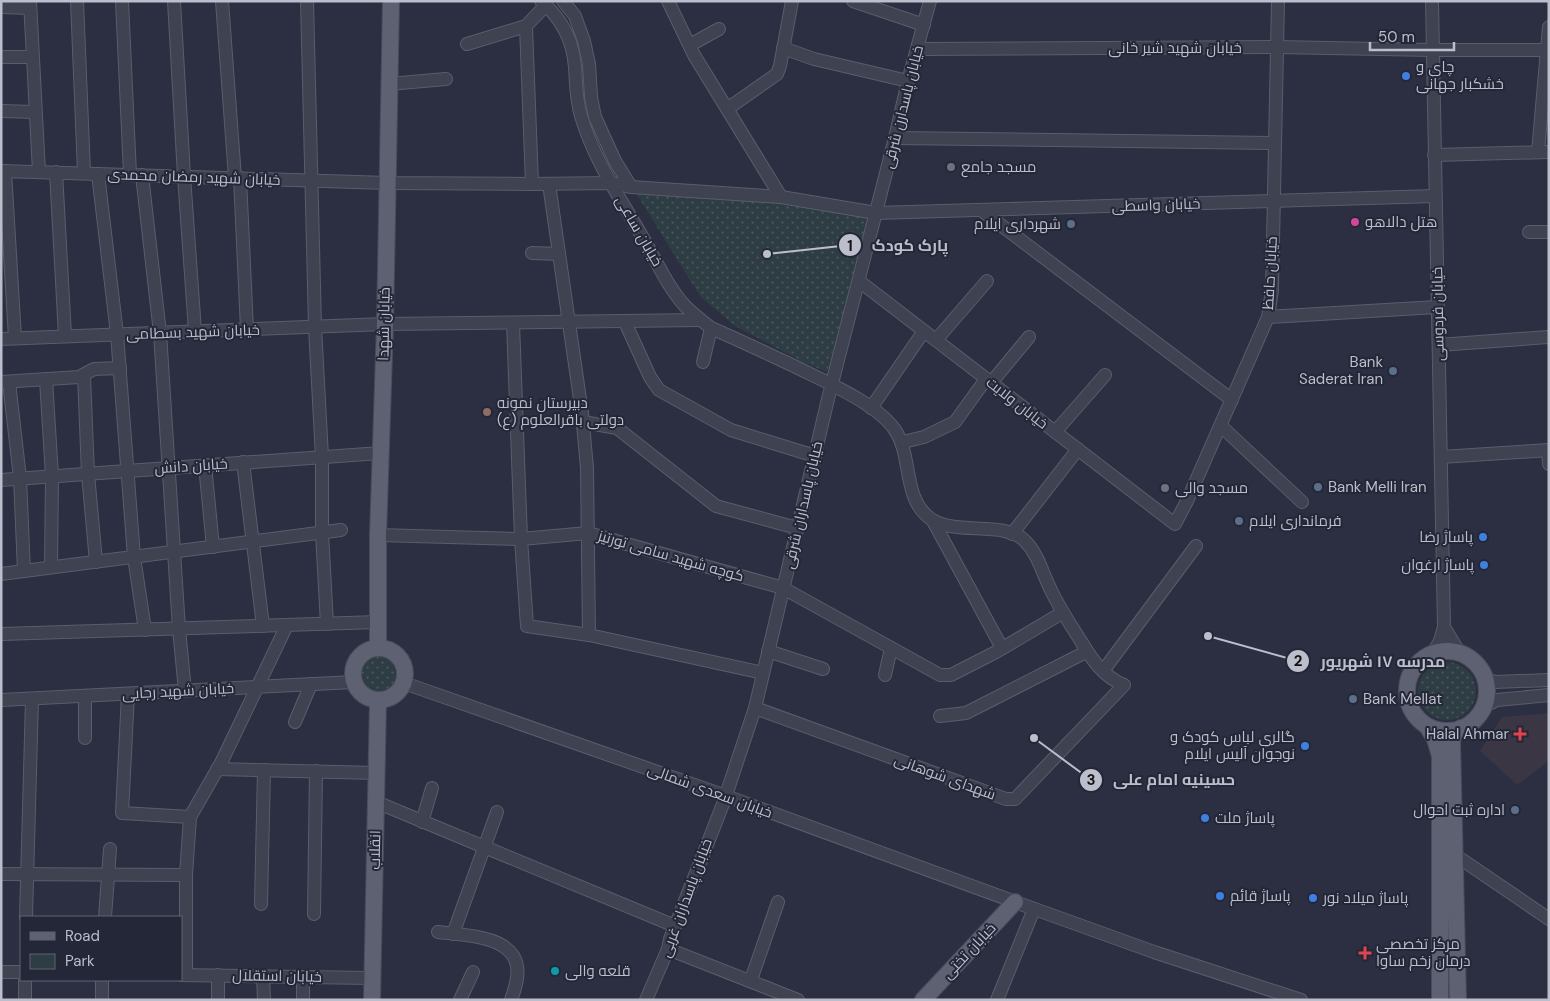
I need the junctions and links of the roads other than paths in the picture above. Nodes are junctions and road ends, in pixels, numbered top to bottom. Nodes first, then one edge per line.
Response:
1 (77, 1) edge
2 (122, 1) edge
3 (174, 1) edge
4 (222, 1) edge
5 (307, 1) edge
6 (391, 1) edge
7 (668, 1) edge
8 (792, 1) edge
9 (853, 1) edge
10 (930, 1) edge
11 (1278, 1) edge
12 (1432, 1) edge
13 (567, 2) edge
14 (30, 5) edge
15 (547, 6) edge
16 (1, 7) edge
17 (924, 25) junction
18 (526, 26) junction
19 (1549, 27) edge
20 (719, 29) dead end
21 (467, 44) dead end
22 (690, 45) junction
23 (1277, 47) junction
24 (783, 48) junction
25 (918, 49) junction
26 (1432, 50) junction
27 (1548, 50) edge
28 (1, 57) edge
29 (32, 57) junction
30 (446, 79) dead end
31 (908, 81) junction
32 (389, 84) junction
33 (1, 110) edge
34 (727, 110) junction
35 (35, 112) junction
36 (895, 138) junction
37 (1275, 143) junction
38 (1546, 153) edge
39 (1434, 155) junction
40 (3, 171) edge
41 (39, 172) junction
42 (56, 172) junction
43 (84, 173) junction
44 (98, 174) junction
45 (136, 175) junction
46 (184, 176) junction
47 (237, 178) junction
48 (312, 180) junction
49 (387, 182) junction
50 (612, 183) junction
51 (532, 184) junction
52 (549, 184) junction
53 (630, 186) junction
54 (1435, 196) junction
55 (781, 197) junction
56 (1273, 202) junction
57 (981, 210) junction
58 (876, 213) junction
59 (1529, 232) dead end
60 (1549, 232) edge
61 (532, 253) dead end
62 (559, 254) junction
63 (987, 280) dead end
64 (859, 281) junction
65 (1437, 307) junction
66 (1268, 317) junction
67 (570, 322) junction
68 (625, 322) junction
69 (513, 323) junction
70 (385, 324) junction
71 (706, 324) junction
72 (315, 327) junction
73 (247, 330) junction
74 (195, 331) junction
75 (924, 331) junction
76 (160, 333) junction
77 (117, 334) junction
78 (65, 336) junction
79 (1029, 336) dead end
80 (1548, 337) edge
81 (15, 338) junction
82 (1, 339) edge
83 (936, 340) junction
84 (1439, 345) junction
85 (703, 362) dead end
86 (120, 368) junction
87 (84, 375) junction
88 (1105, 375) dead end
89 (46, 380) junction
90 (989, 381) junction
91 (5, 382) edge
92 (832, 385) junction
93 (1232, 400) junction
94 (871, 408) junction
95 (582, 422) junction
96 (1221, 426) junction
97 (1055, 432) junction
98 (903, 442) junction
99 (1078, 449) junction
100 (1548, 450) edge
101 (381, 453) junction
102 (815, 456) junction
103 (322, 457) junction
104 (1441, 457) junction
105 (242, 462) junction
106 (1549, 464) edge
107 (205, 465) junction
108 (168, 468) junction
109 (128, 471) junction
110 (88, 474) junction
111 (52, 476) junction
112 (20, 478) junction
113 (1, 480) edge
114 (1302, 502) dead end
115 (933, 521) junction
116 (1175, 524) joint
117 (798, 528) junction
118 (342, 530) dead end
119 (322, 533) junction
120 (588, 533) junction
121 (1012, 534) junction
122 (378, 535) junction
123 (522, 539) junction
124 (253, 542) junction
125 (1196, 546) dead end
126 (213, 547) junction
127 (174, 552) junction
128 (134, 557) junction
129 (96, 562) junction
130 (51, 567) junction
131 (24, 571) junction
132 (1, 574) edge
133 (783, 588) junction
134 (1062, 613) junction
135 (378, 622) junction
136 (327, 624) junction
137 (287, 625) junction
138 (263, 626) junction
139 (1444, 627) junction
140 (179, 629) junction
141 (145, 630) junction
142 (1, 634) edge
143 (589, 634) junction
144 (378, 647) junction
145 (891, 648) junction
146 (1002, 648) junction
147 (768, 651) junction
148 (1086, 652) junction
149 (1459, 652) junction
150 (1433, 653) junction
151 (823, 669) dead end
152 (1103, 671) junction
153 (763, 673) junction
154 (886, 675) dead end
155 (1485, 678) junction
156 (1549, 680) edge
157 (354, 682) junction
158 (404, 683) junction
159 (311, 684) junction
160 (258, 687) junction
161 (185, 691) junction
162 (128, 694) junction
163 (1549, 694) edge
164 (86, 696) junction
165 (32, 699) junction
166 (1, 700) edge
167 (378, 700) junction
168 (1483, 707) junction
169 (754, 708) junction
170 (940, 716) dead end
171 (295, 722) dead end
172 (1427, 726) junction
173 (1461, 728) junction
174 (85, 738) dead end
175 (1446, 764) junction
176 (217, 769) junction
177 (264, 770) junction
178 (316, 771) junction
179 (377, 773) junction
180 (432, 788) dead end
181 (726, 796) junction
182 (376, 802) junction
183 (497, 812) dead end
184 (190, 817) junction
185 (422, 822) junction
186 (485, 847) junction
187 (110, 849) dead end
188 (1455, 855) junction
189 (1, 874) edge
190 (27, 874) junction
191 (108, 874) junction
192 (186, 875) junction
193 (778, 902) dead end
194 (1015, 902) junction
195 (261, 904) dead end
196 (1034, 909) junction
197 (314, 914) dead end
198 (1547, 915) edge
199 (26, 916) edge
200 (105, 916) edge
201 (675, 926) junction
202 (438, 932) dead end
203 (453, 934) junction
204 (668, 949) junction
205 (1, 972) edge
206 (20, 972) edge
207 (473, 972) dead end
208 (184, 975) edge
209 (218, 975) junction
210 (263, 976) junction
211 (303, 977) junction
212 (372, 978) junction
213 (751, 980) junction
214 (25, 981) edge
215 (102, 981) edge
216 (1459, 999) edge
217 (25, 1000) edge
218 (102, 1000) edge
219 (218, 1000) edge
220 (264, 1000) edge
221 (303, 1000) edge
222 (372, 1000) edge
223 (460, 1000) edge
224 (511, 1000) edge
225 (646, 1000) edge
226 (798, 1000) edge
227 (923, 1000) edge
228 (997, 1000) edge
229 (1300, 1000) edge
230 (1440, 1000) edge

1 - 43 street
2 - 45 street
3 - 46 street
4 - 47 street
5 - 48 street
6 - 32 main road, خیابان شهدا
7 - 22 street
8 - 24 street
9 - 17 street
10 - 17 street, خیابان پاسدارن شرقی
11 - 23 street, خیابان حافظ
12 - 26 street, خیابان فردوسی
13 - 15 street
13 - 53 street, خیابان ساعی
14 - 16 street
14 - 29 street
15 - 18 street
15 - 50 street, خیابان ساعی
17 - 25 street, خیابان پاسدارن شرقی
18 - 21 street
18 - 51 street
19 - 27 street
20 - 22 street
22 - 34 street
23 - 25 street, خیابان شهید شیر خانی
23 - 26 street, خیابان شهید شیر خانی
23 - 37 street, خیابان حافظ
24 - 31 street
24 - 34 street
25 - 31 street, خیابان پاسدارن شرقی
26 - 27 street, خیابان شهید شیر خانی
26 - 39 street, خیابان فردوسی
27 - 38 street
28 - 29 street
29 - 35 street
30 - 32 street
31 - 36 street, خیابان پاسدارن شرقی
32 - 49 main road, خیابان شهدا
33 - 35 street
34 - 55 street
35 - 41 street
36 - 37 street
36 - 58 street, خیابان پاسدارن شرقی
37 - 56 street, خیابان حافظ
38 - 39 street
39 - 54 street, خیابان فردوسی
40 - 41 street, خیابان شهید رمضان محمدی
40 - 81 street
41 - 42 street, خیابان شهید رمضان محمدی
42 - 43 street, خیابان شهید رمضان محمدی
42 - 78 street
43 - 44 street, خیابان شهید رمضان محمدی
44 - 45 street, خیابان شهید رمضان محمدی
44 - 77 street
45 - 46 street, خیابان شهید رمضان محمدی
45 - 76 street
46 - 47 street, خیابان شهید رمضان محمدی
46 - 74 street
47 - 48 street, خیابان شهید رمضان محمدی
47 - 73 street
48 - 49 street, خیابان شهید رمضان محمدی
48 - 72 street
49 - 51 street, خیابان شهید رمضان محمدی
49 - 70 main road, خیابان شهدا
50 - 52 street, خیابان شهید رمضان محمدی
50 - 53 street, خیابان شهید رمضان محمدی
50 - 71 street, خیابان ساعی
51 - 52 street, خیابان شهید رمضان محمدی
52 - 62 street
53 - 55 street, خیابان واسطی
54 - 56 street, خیابان واسطی
54 - 65 street, خیابان فردوسی
55 - 58 street, خیابان واسطی
56 - 57 street, خیابان واسطی
56 - 66 street, خیابان حافظ
57 - 58 street, خیابان واسطی
57 - 93 street
58 - 64 street, خیابان پاسداران شرقی
59 - 60 street
61 - 62 street
62 - 67 street
63 - 83 street
64 - 75 street, خیابان ولایت
64 - 92 street, خیابان پاسداران شرقی
65 - 66 street
65 - 84 street, خیابان فردوسی
66 - 93 street, خیابان حافظ
67 - 68 street, خیابان شهید بسطامی
67 - 69 street, خیابان شهید بسطامی
67 - 95 street
68 - 71 street, خیابان شهید بسطامی
68 - 102 street
69 - 70 street, خیابان شهید بسطامی
69 - 123 street
70 - 72 street, خیابان شهید بسطامی
70 - 101 main road, خیابان شهدا
71 - 85 street
71 - 92 street, خیابان ساعی
72 - 73 street, خیابان شهید بسطامی
72 - 103 street
73 - 74 street, خیابان شهید بسطامی
74 - 76 street, خیابان شهید بسطامی
75 - 83 street, خیابان ولایت
75 - 94 street
76 - 77 street, خیابان شهید بسطامی
76 - 108 street
77 - 78 street, خیابان شهید بسطامی
77 - 86 street
78 - 81 street, خیابان شهید بسطامی
79 - 90 street
80 - 84 street
81 - 82 street, خیابان شهید بسطامی
83 - 90 street, خیابان ولایت
84 - 104 street, خیابان فردوسی
86 - 87 street
86 - 109 street
87 - 89 street
87 - 110 street
88 - 97 street
89 - 91 street
89 - 111 street
90 - 97 street, خیابان ولایت
90 - 98 street
91 - 112 street
92 - 94 street, خیابان ساعی
92 - 102 street, خیابان پاسداران شرقی
93 - 96 street, خیابان حافظ
94 - 98 street, خیابان ساعی
95 - 117 street
95 - 120 street
96 - 114 street
96 - 116 street, خیابان حافظ
97 - 99 street, خیابان ولایت
98 - 115 street
99 - 116 street, خیابان ولایت
99 - 121 street
100 - 104 street
100 - 106 street
101 - 103 street, خیابان دانش
101 - 122 main road, خیابان شهدا
102 - 117 street, خیابان پاسداران شرقی
103 - 105 street, خیابان دانش
103 - 119 street
104 - 139 street, خیابان فردوسی
105 - 107 street, خیابان دانش
105 - 124 street
107 - 108 street, خیابان دانش
107 - 126 street
108 - 109 street, خیابان دانش
108 - 127 street
109 - 110 street, خیابان دانش
109 - 128 street
110 - 111 street, خیابان دانش
110 - 129 street
111 - 112 street, خیابان دانش
111 - 130 street
112 - 113 street, خیابان دانش
112 - 131 street
115 - 121 street
115 - 146 street
117 - 133 street, خیابان پاسداران شرقی
118 - 119 street
119 - 124 street
119 - 136 street
120 - 123 street, کوچه شهید سامی تورتیز
120 - 133 street, کوچه شهید سامی تورتیز
120 - 143 street
121 - 134 street
122 - 123 street, کوچه شهید سامی تورتیز
122 - 135 main road, خیابان شهدا
123 - 143 street
124 - 126 street
124 - 138 street
125 - 152 street
126 - 127 street
127 - 128 street
127 - 140 street
128 - 129 street
128 - 141 street
129 - 130 street
130 - 131 street
131 - 132 street
133 - 145 street, کوچه شهید سامی تورتیز
133 - 147 street, خیابان پاسداران شرقی
134 - 146 street, کوچه شهید سامی تورتیز
134 - 148 street
135 - 136 street
135 - 144 main road, خیابان شهدا
136 - 137 street
137 - 138 street
137 - 160 street
138 - 140 street
139 - 149 street, خیابان فردوسی
139 - 150 street, خیابان فردوسی
140 - 141 street
140 - 161 street
141 - 142 street
143 - 153 street
144 - 157 main road
144 - 158 main road
145 - 146 street, کوچه شهید سامی تورتیز
145 - 154 street
147 - 151 street
147 - 153 street, خیابان پاسداران شرقی
148 - 152 street
148 - 170 street
149 - 150 main road
149 - 155 main road
150 - 172 main road
152 - 169 street, شهدای شوهانی
153 - 169 street, خیابان پاسداران شرقی
155 - 156 street
155 - 168 main road
157 - 159 street, خیابان شهید رجایی
157 - 167 main road
158 - 167 main road
158 - 181 street, خیابان سعدی شمالی
159 - 160 street, خیابان شهید رجایی
159 - 171 street
160 - 161 street, خیابان شهید رجایی
160 - 176 street
161 - 162 street, خیابان شهید رجایی
162 - 164 street, خیابان شهید رجایی
162 - 184 street
163 - 168 street
164 - 165 street, خیابان شهید رجایی
164 - 174 street
165 - 166 street, خیابان شهید رجایی
165 - 190 street
167 - 179 main road, انقلاب
168 - 173 main road
169 - 181 street, خیابان پاسداران شرقی
172 - 173 main road
172 - 175 main road
173 - 175 main road
175 - 188 main road
175 - 230 main road
176 - 177 street
176 - 184 street
177 - 178 street
177 - 195 street
178 - 179 street
178 - 197 street
179 - 182 main road, انقلاب
180 - 185 street
181 - 194 street, خیابان سعدی شمالی
181 - 201 street, خیابان پاسداران غربی
182 - 185 street
182 - 212 main road, انقلاب
183 - 186 street
184 - 192 street
185 - 186 street
186 - 201 street
186 - 203 street
187 - 191 street
188 - 198 street
188 - 216 main road
189 - 190 street
190 - 191 street
190 - 199 street
191 - 192 street
191 - 200 street
192 - 208 street
193 - 213 street
194 - 196 street, خیابان سعدی شمالی
194 - 227 main road, خیابان تختی
196 - 228 street
196 - 229 street, خیابان سعدی شمالی
201 - 204 street, خیابان پاسداران غربی
202 - 203 street
203 - 224 street
204 - 213 street
204 - 225 street, خیابان پاسداران غربی
205 - 206 street
207 - 223 street
208 - 209 street, خیابان استقلال
209 - 210 street, خیابان استقلال
209 - 219 street
210 - 211 street, خیابان استقلال
210 - 220 street
211 - 212 street, خیابان استقلال
211 - 221 street
212 - 222 main road, انقلاب
213 - 226 street
214 - 217 street
215 - 218 street

